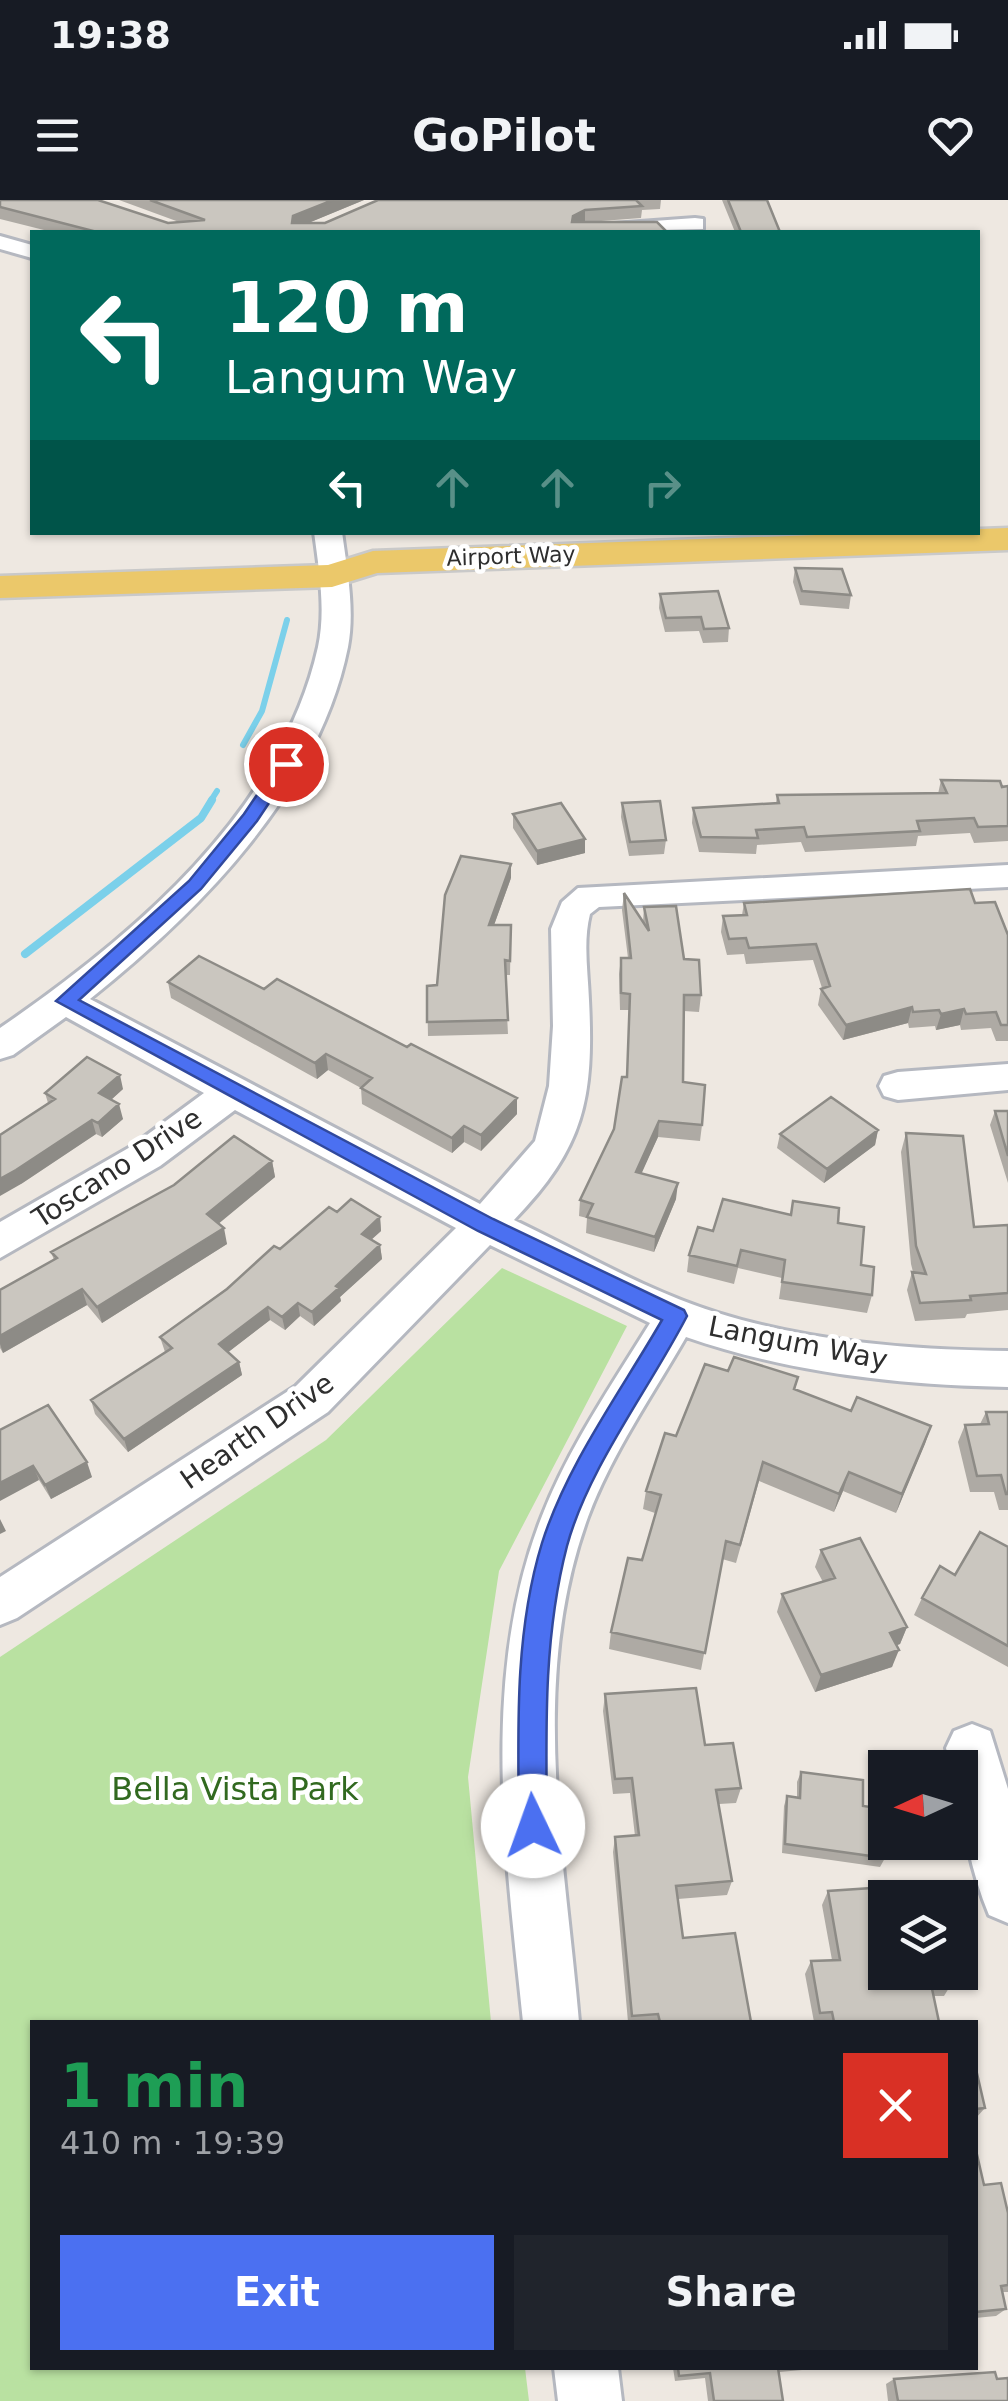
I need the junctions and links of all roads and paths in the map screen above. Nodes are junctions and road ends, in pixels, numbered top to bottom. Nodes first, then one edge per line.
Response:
1 (686, 200) edge
2 (696, 228) edge
3 (641, 230) edge
4 (0, 242) edge
5 (30, 251) edge
6 (1008, 539) edge
7 (802, 540) edge
8 (330, 553) edge
9 (0, 568) edge
10 (0, 587) edge
11 (1008, 876) edge
12 (66, 1001) junction
13 (0, 1046) edge
14 (1008, 1078) edge
15 (898, 1086) dead end
16 (233, 1090) junction
17 (486, 1225) junction
18 (0, 1242) edge
19 (676, 1316) junction
20 (1008, 1369) edge
21 (0, 1603) edge
22 (972, 1748) dead end
23 (1008, 1896) edge
24 (551, 2020) edge
25 (586, 2370) edge
26 (590, 2401) edge

1 - 2 street
2 - 3 street
4 - 5 street
6 - 7 main road, Airport Way
7 - 8 main road, Airport Way
8 - 9 main road, Airport Way
8 - 10 main road, Airport Way
8 - 12 street
11 - 17 street, Hearth Drive
12 - 13 street
12 - 16 street, Langum Way
14 - 15 street
16 - 17 street, Langum Way
16 - 18 street, Toscano Drive
17 - 19 street, Langum Way
17 - 21 street, Hearth Drive
19 - 20 street, Langum Way
19 - 24 street
22 - 23 street
25 - 26 street

